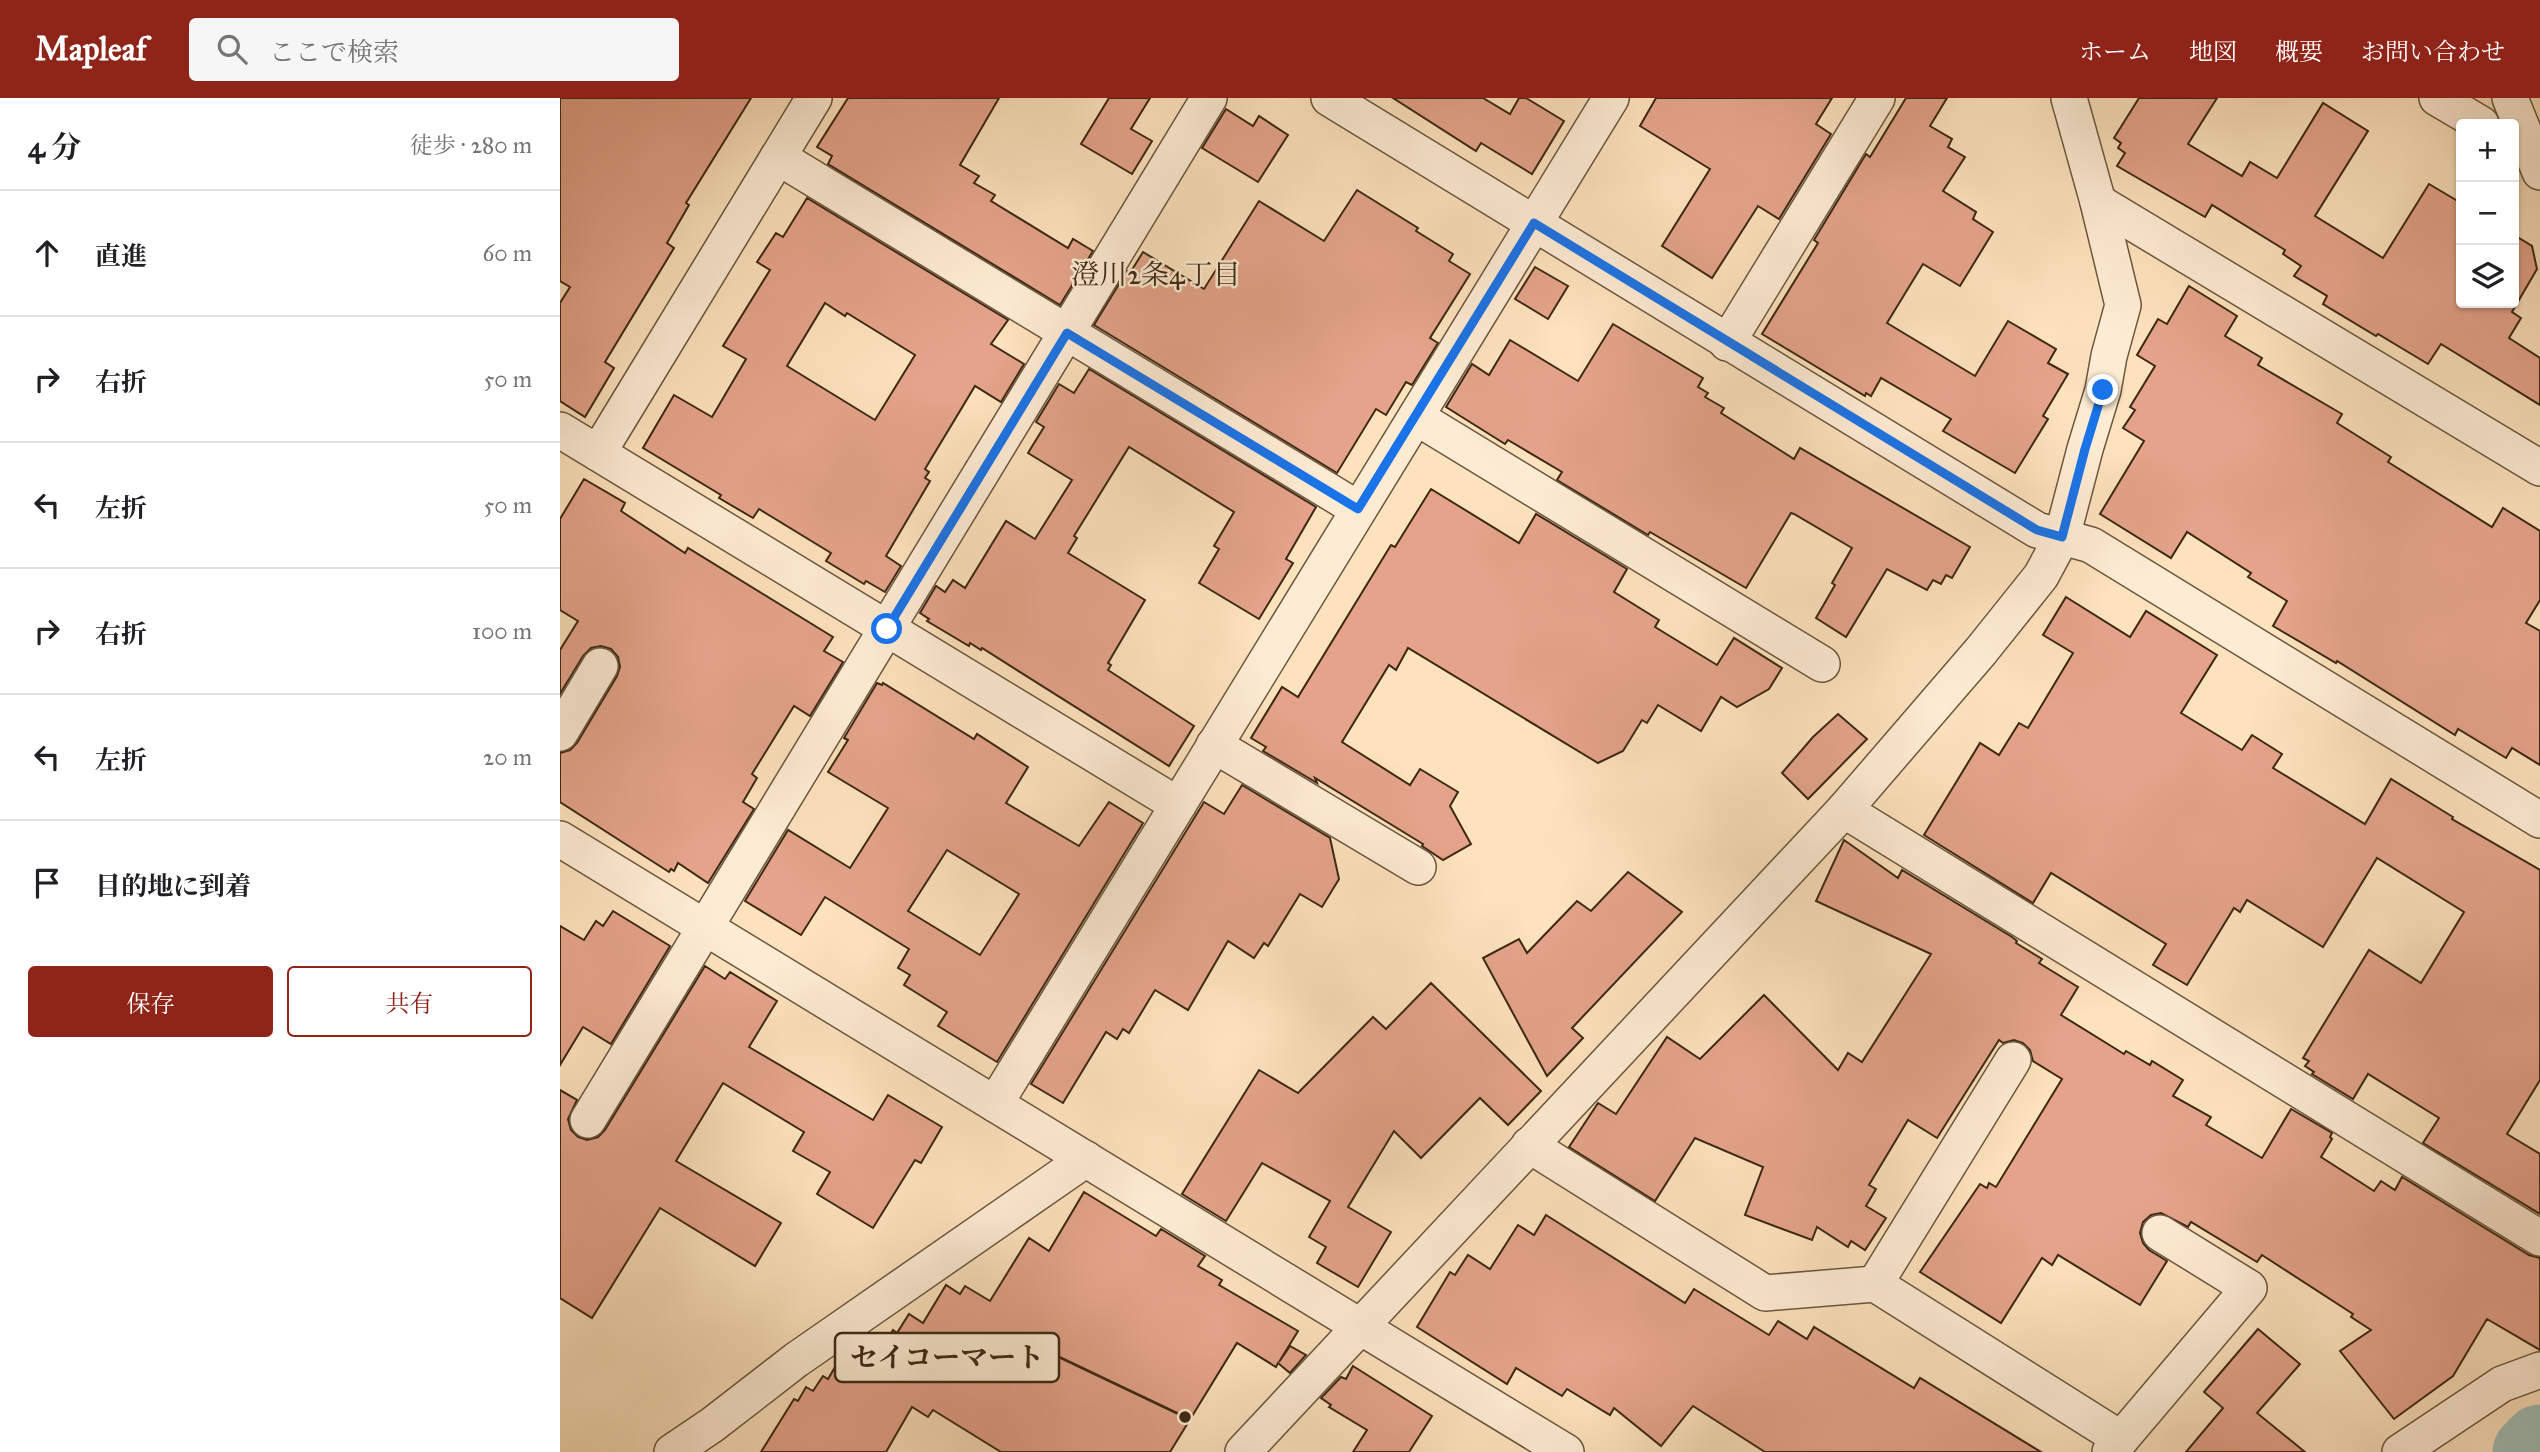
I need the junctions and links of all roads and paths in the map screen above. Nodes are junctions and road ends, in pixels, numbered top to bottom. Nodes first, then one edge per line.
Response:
1 (814, 98) edge
2 (1209, 98) edge
3 (1329, 98) edge
4 (1611, 98) edge
5 (1877, 98) edge
6 (2069, 98) edge
7 (2437, 98) edge
8 (2510, 98) edge
9 (2473, 119) edge
10 (778, 157) junction
11 (2530, 158) edge
12 (2098, 202) junction
13 (1534, 223) junction
14 (1067, 333) junction
15 (1727, 343) junction
16 (1416, 417) junction
17 (560, 430) edge
18 (598, 453) junction
19 (2540, 468) edge
20 (1358, 509) junction
21 (2062, 537) junction
22 (887, 629) junction
23 (1822, 664) dead end
24 (600, 666) dead end
25 (560, 733) edge
26 (1214, 745) junction
27 (1178, 805) junction
28 (1844, 810) junction
29 (2540, 820) edge
30 (560, 839) edge
31 (1418, 867) dead end
32 (706, 928) junction
33 (2013, 1060) dead end
34 (996, 1104) junction
35 (588, 1120) dead end
36 (1529, 1145) junction
37 (1086, 1159) junction
38 (2160, 1233) dead end
39 (2540, 1238) edge
40 (1875, 1284) junction
41 (1361, 1326) junction
42 (2540, 1370) edge
43 (2115, 1445) edge
44 (672, 1452) edge
45 (1243, 1452) edge
46 (1566, 1452) edge
47 (2400, 1452) edge

1 - 10 street
2 - 14 street
3 - 13 street
4 - 13 street
5 - 15 street
6 - 12 street
7 - 9 street
8 - 11 street
10 - 14 street
10 - 18 street
12 - 19 street
12 - 21 street
13 - 15 street
13 - 16 street
14 - 20 street
14 - 22 street
15 - 21 street
16 - 20 street
16 - 23 street
17 - 18 street
18 - 22 street
20 - 26 street
21 - 28 street
21 - 29 street
22 - 27 street
22 - 32 street
24 - 25 street
26 - 27 street
26 - 31 street
27 - 34 street
28 - 36 street
28 - 39 street
30 - 32 street
32 - 34 street
32 - 35 street
33 - 40 street
34 - 37 street
36 - 40 street
36 - 41 street
37 - 41 street
37 - 44 street
38 - 43 street
40 - 43 street
41 - 45 street
41 - 46 street
42 - 47 street

